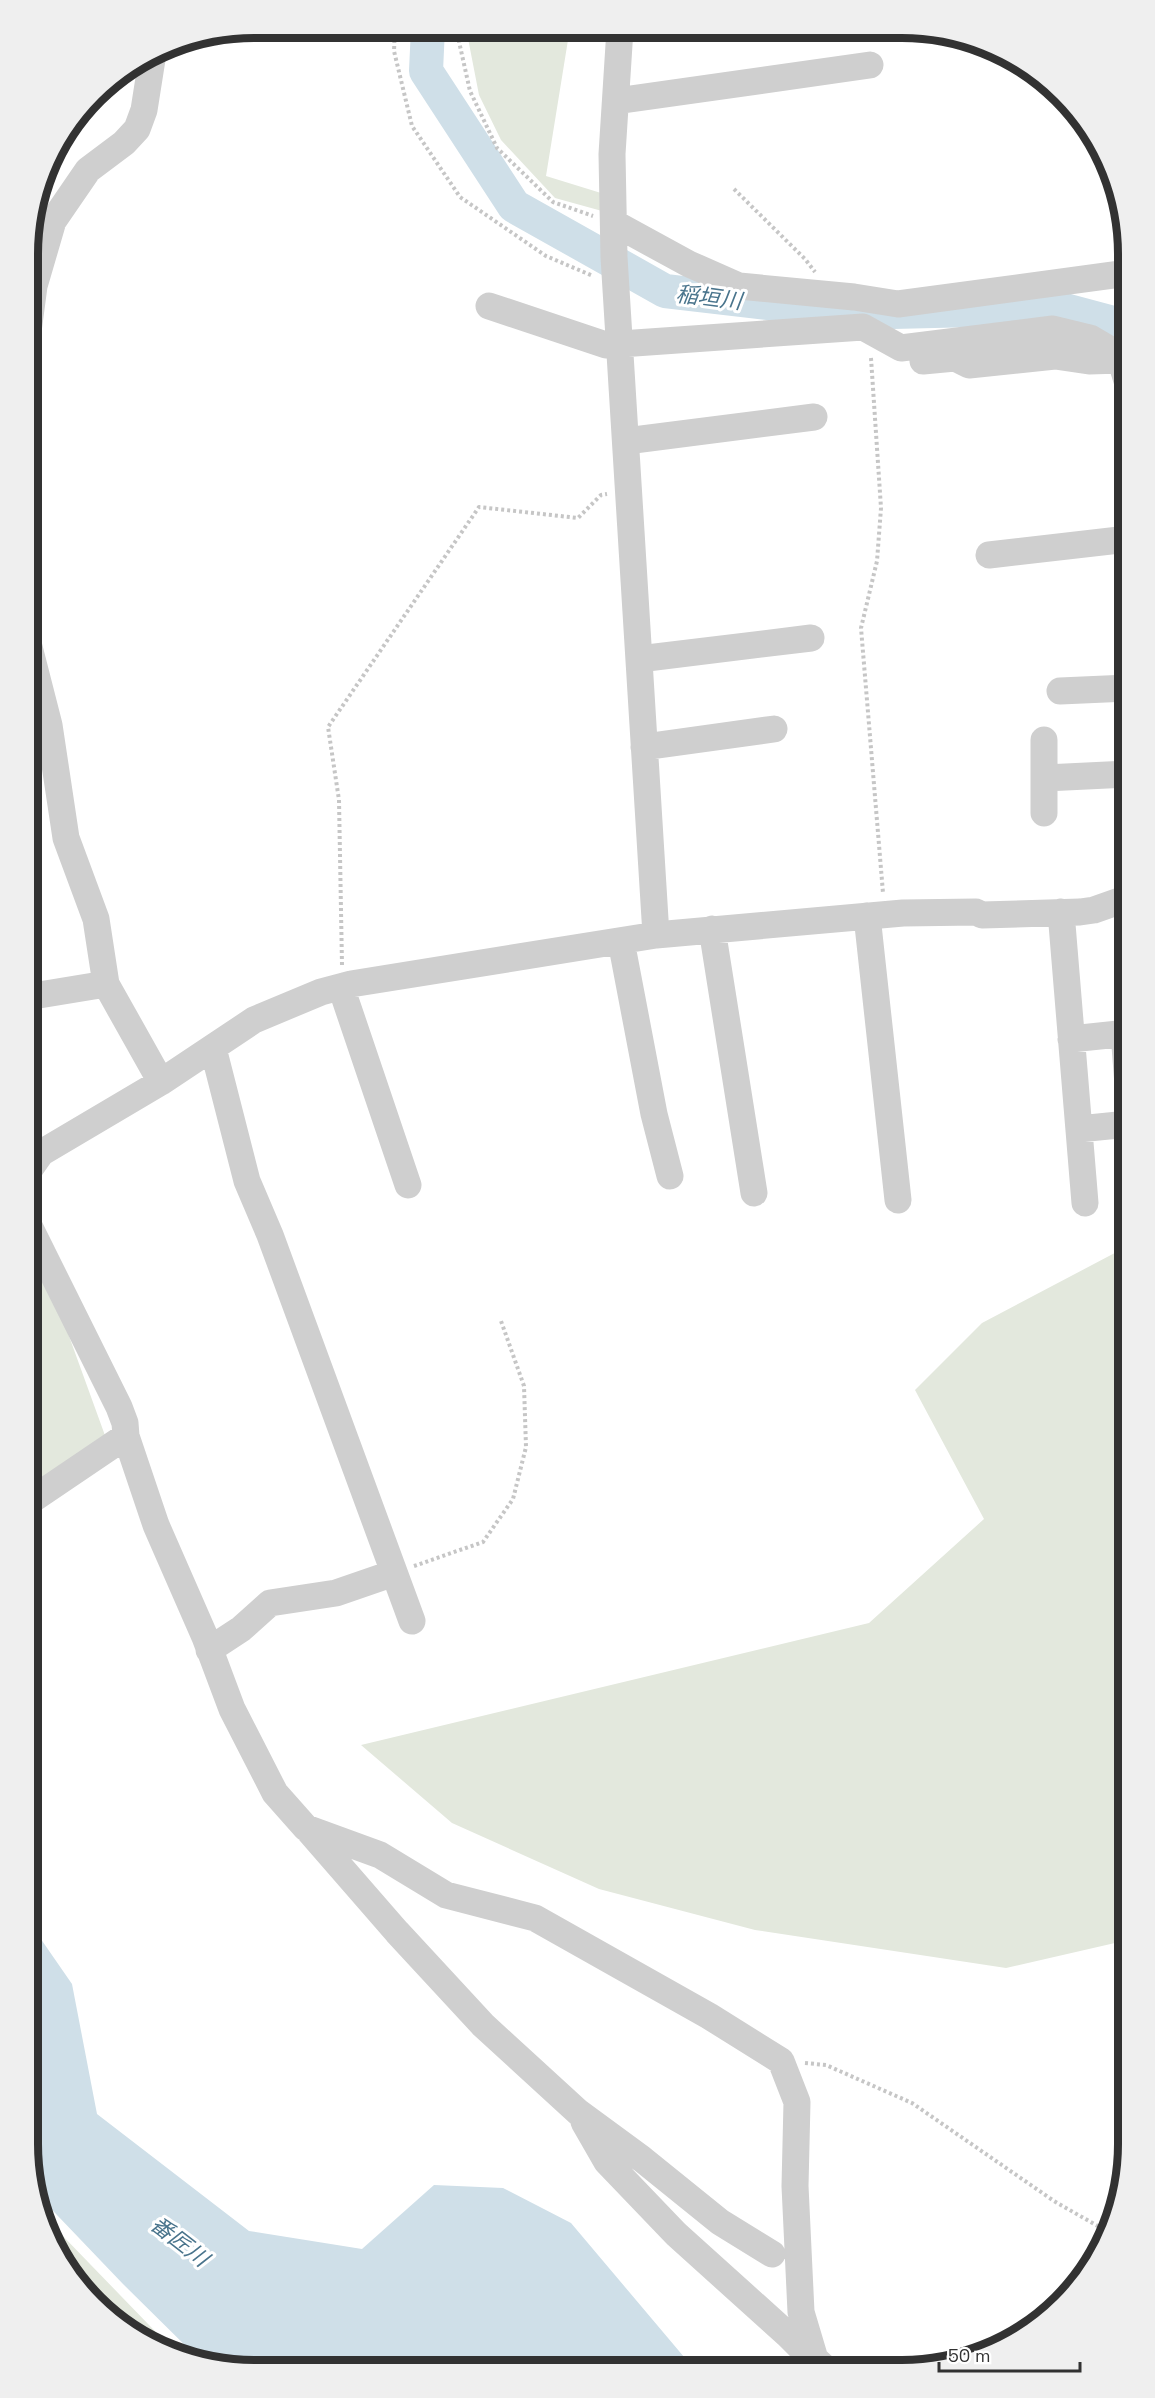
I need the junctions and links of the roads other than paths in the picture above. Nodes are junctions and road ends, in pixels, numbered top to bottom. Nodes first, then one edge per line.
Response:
1 (620, 38) edge
2 (151, 63) edge
3 (870, 65) dead end
4 (616, 101) junction
5 (614, 223) junction
6 (38, 272) edge
7 (1118, 274) edge
8 (489, 306) dead end
9 (620, 345) junction
10 (1118, 354) edge
11 (917, 361) dead end
12 (1118, 370) edge
13 (814, 417) dead end
14 (626, 441) junction
15 (1118, 540) edge
16 (989, 555) dead end
17 (811, 638) dead end
18 (639, 659) junction
19 (38, 682) edge
20 (1118, 688) edge
21 (1060, 691) dead end
22 (774, 729) dead end
23 (1044, 740) dead end
24 (644, 747) junction
25 (1118, 774) edge
26 (1046, 778) junction
27 (1044, 813) dead end
28 (1118, 902) edge
29 (1061, 912) junction
30 (876, 916) junction
31 (712, 929) junction
32 (656, 935) junction
33 (621, 941) junction
34 (106, 984) junction
35 (341, 987) junction
36 (38, 995) edge
37 (1118, 1034) edge
38 (1071, 1039) junction
39 (213, 1048) junction
40 (161, 1082) junction
41 (1118, 1125) edge
42 (1079, 1129) junction
43 (38, 1157) edge
44 (670, 1176) dead end
45 (408, 1185) dead end
46 (754, 1193) dead end
47 (898, 1200) dead end
48 (1085, 1203) dead end
49 (38, 1244) edge
50 (126, 1436) junction
51 (38, 1495) edge
52 (394, 1573) junction
53 (411, 1622) dead end
54 (210, 1650) junction
55 (306, 1828) junction
56 (578, 2112) junction
57 (772, 2254) dead end
58 (812, 2360) edge
59 (816, 2360) edge

1 - 4 street
2 - 6 street
3 - 4 street
4 - 5 street
5 - 7 street
5 - 9 street
8 - 9 street
9 - 10 street
9 - 14 street
11 - 12 street
13 - 14 street
14 - 18 street
15 - 16 street
17 - 18 street
18 - 24 street
19 - 34 street
20 - 21 street
22 - 24 street
23 - 26 street
24 - 32 street
25 - 26 street
26 - 27 street
28 - 29 street
29 - 30 street
29 - 38 street
30 - 31 street
30 - 47 street
31 - 32 street
31 - 46 street
32 - 33 street
33 - 35 street
33 - 44 street
34 - 36 street
34 - 40 street
35 - 39 street
35 - 45 street
37 - 38 street
38 - 42 street
39 - 40 street
39 - 52 street
40 - 43 street
41 - 42 street
42 - 48 street
49 - 50 street
50 - 51 street
50 - 54 street
52 - 53 street
52 - 54 street
54 - 55 street
55 - 56 street
55 - 59 street
56 - 57 street
56 - 58 street

